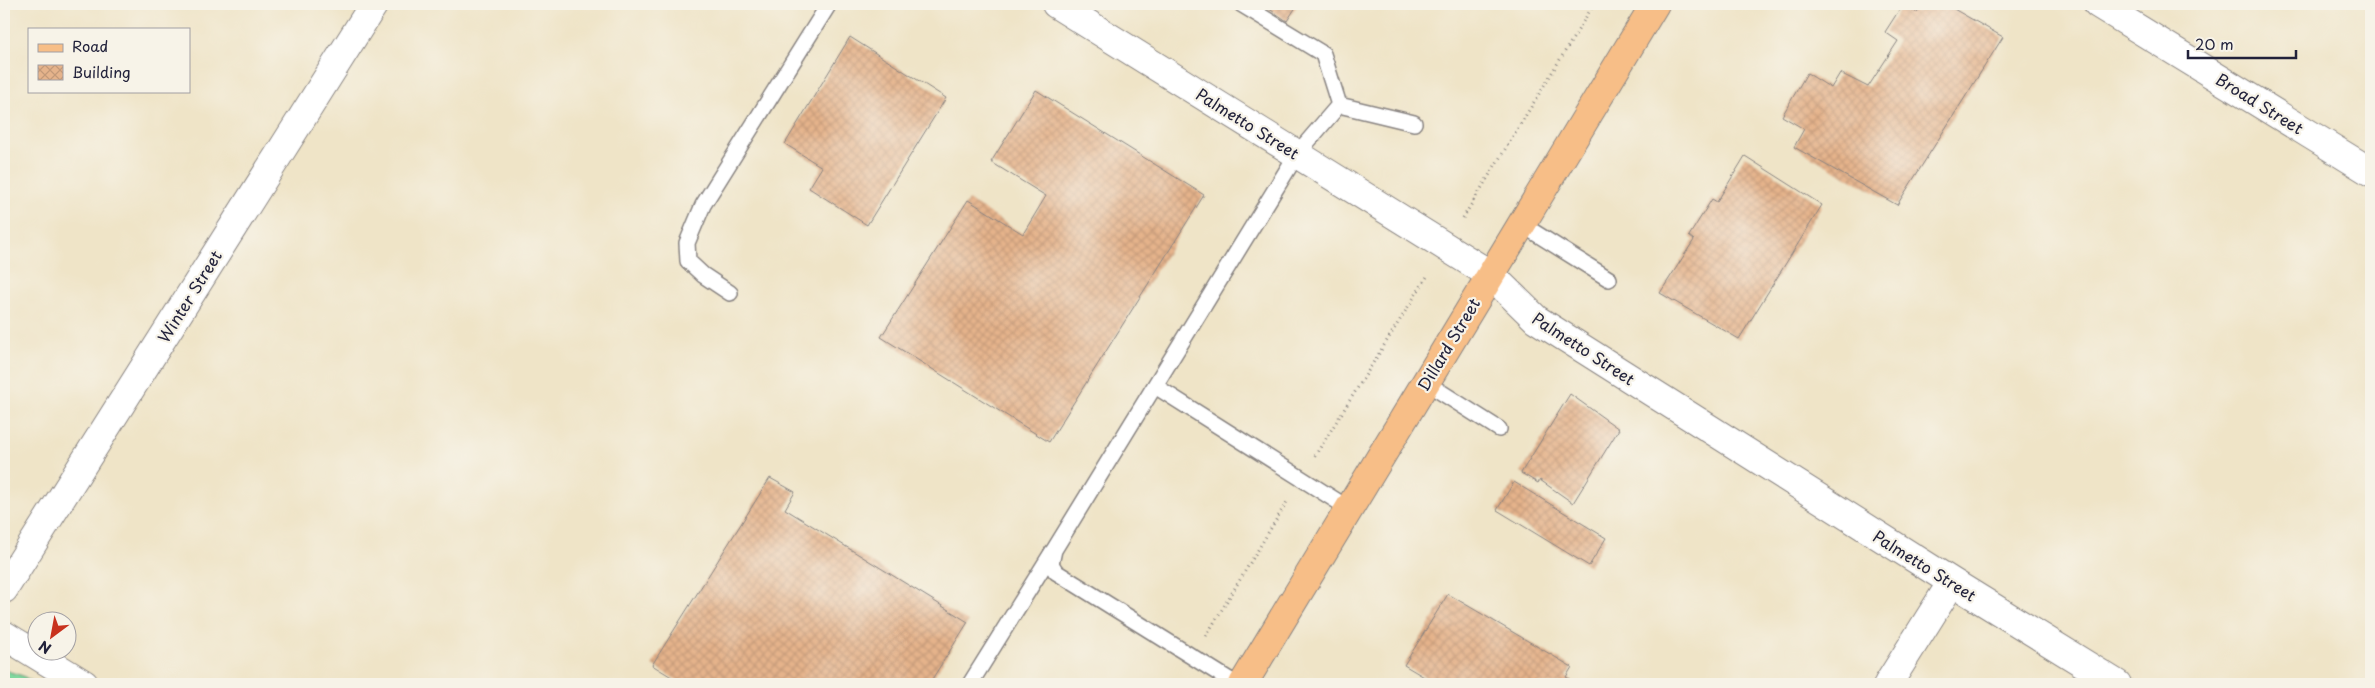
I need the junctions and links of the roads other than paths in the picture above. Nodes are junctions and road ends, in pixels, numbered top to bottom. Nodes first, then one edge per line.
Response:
1 (374, 4) edge
2 (829, 4) edge
3 (1056, 4) edge
4 (1241, 4) edge
5 (1655, 4) edge
6 (2108, 7) edge
7 (1339, 104) junction
8 (1414, 123) dead end
9 (1297, 154) junction
10 (2371, 172) edge
11 (1521, 224) junction
12 (1491, 275) junction
13 (1609, 279) dead end
14 (730, 293) dead end
15 (1425, 382) junction
16 (1155, 386) junction
17 (1499, 429) dead end
18 (1348, 508) junction
19 (1054, 550) junction
20 (1952, 582) junction
21 (4, 589) edge
22 (4, 635) edge
23 (84, 684) edge
24 (970, 684) edge
25 (1236, 684) edge
26 (1243, 684) edge
27 (1888, 684) edge
28 (2117, 684) edge

1 - 21 street, Winter Street
2 - 14 lane
3 - 9 street, Palmetto Street
4 - 7 lane
5 - 11 main road, Dillard Street
6 - 10 street, Broad Street
7 - 8 lane
7 - 9 lane
9 - 12 street, Palmetto Street
9 - 16 lane
11 - 12 main road, Dillard Street
11 - 13 lane
12 - 15 main road, Dillard Street
12 - 20 street, Palmetto Street
15 - 17 lane
15 - 18 main road, Dillard Street
16 - 18 lane
16 - 19 lane
18 - 26 main road, Dillard Street
19 - 24 lane
19 - 25 lane
20 - 27 street
20 - 28 street, Palmetto Street
22 - 23 street

